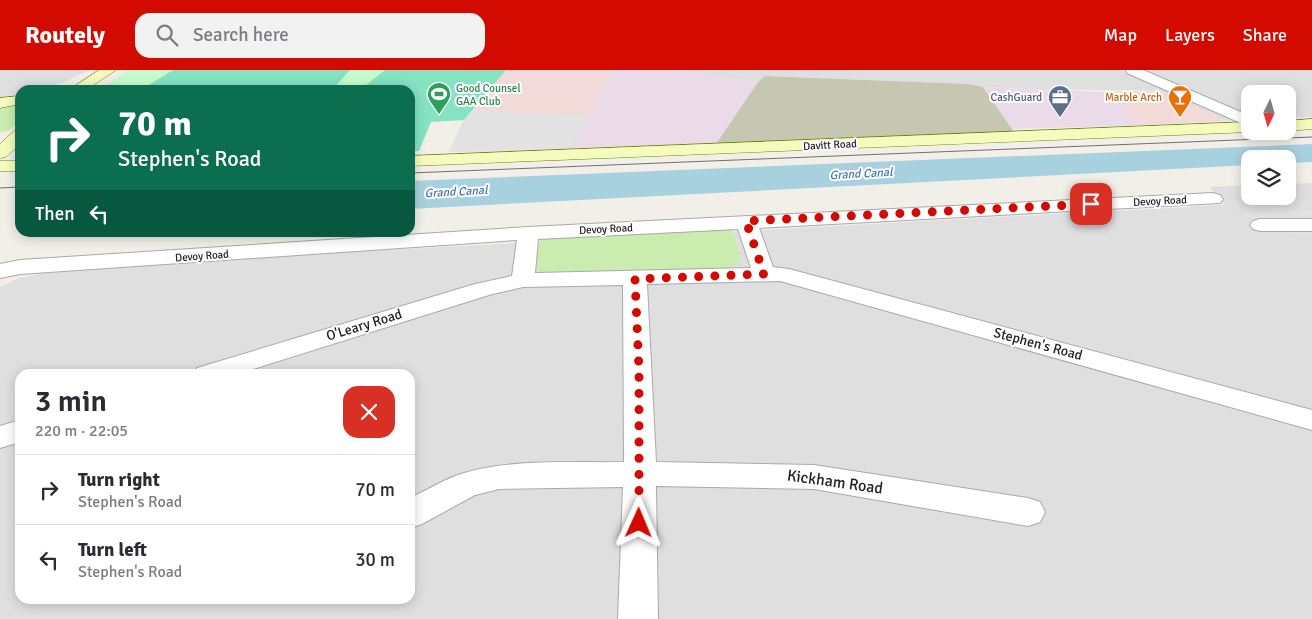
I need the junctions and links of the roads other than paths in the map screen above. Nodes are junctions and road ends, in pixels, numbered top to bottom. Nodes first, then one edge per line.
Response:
1 (109, 70) edge
2 (1132, 70) edge
3 (84, 85) edge
4 (15, 101) edge
5 (0, 103) edge
6 (1241, 118) edge
7 (1312, 124) edge
8 (1296, 125) edge
9 (1241, 127) edge
10 (15, 140) edge
11 (0, 153) edge
12 (415, 161) edge
13 (0, 166) edge
14 (15, 166) edge
15 (1213, 199) dead end
16 (746, 221) junction
17 (1260, 225) dead end
18 (1312, 225) edge
19 (528, 233) junction
20 (0, 271) edge
21 (764, 274) junction
22 (635, 279) junction
23 (523, 280) junction
24 (223, 369) edge
25 (1312, 420) edge
26 (15, 432) edge
27 (0, 436) edge
28 (640, 474) junction
29 (415, 511) edge
30 (1028, 512) dead end
31 (638, 619) edge

1 - 3 main road
2 - 6 street
4 - 5 main road
7 - 8 main road
9 - 12 main road, Davitt Road
10 - 11 main road
13 - 14 main road
15 - 16 street, Devoy Road
16 - 19 street, Devoy Road
16 - 21 street
17 - 18 street
19 - 20 street, Devoy Road
19 - 23 street
21 - 22 street, Stephen's Road
21 - 25 street, Stephen's Road
22 - 23 street, O'Leary Road
22 - 28 street
23 - 24 street, O'Leary Road
26 - 27 street
28 - 29 street, Kickham Road
28 - 30 street, Kickham Road
28 - 31 street

